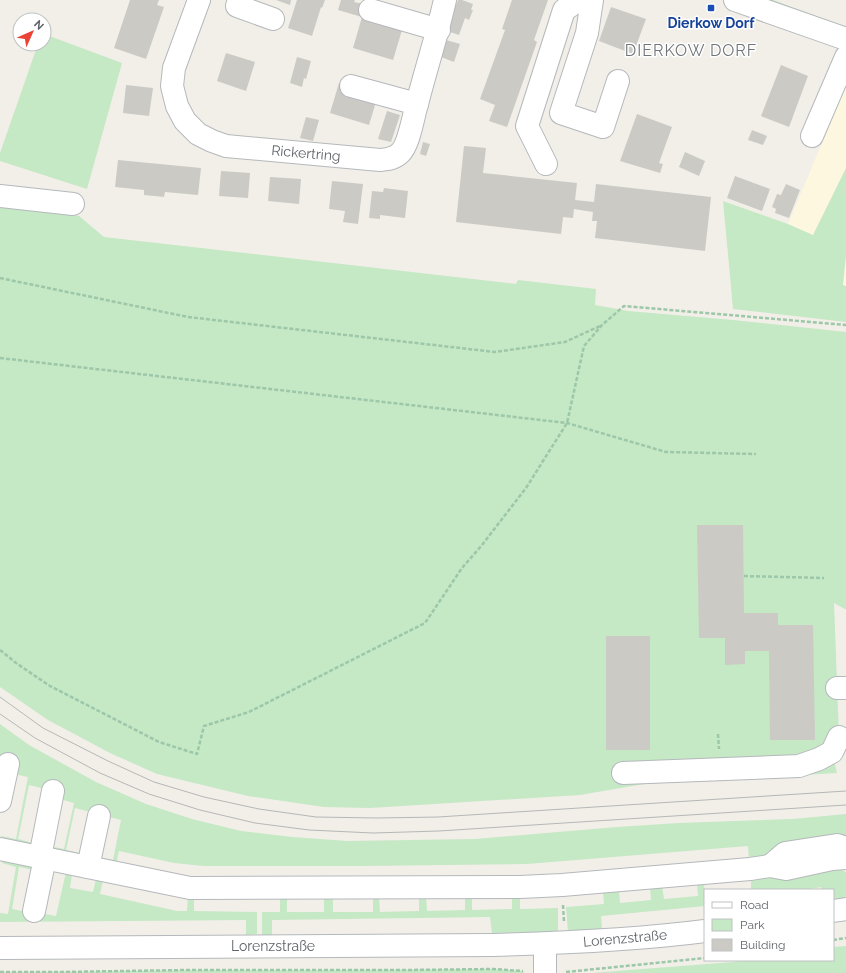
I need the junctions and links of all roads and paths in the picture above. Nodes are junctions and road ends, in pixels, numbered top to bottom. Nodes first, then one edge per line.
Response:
1 (199, 0) edge
2 (238, 0) edge
3 (445, 0) edge
4 (579, 0) edge
5 (592, 0) edge
6 (735, 0) edge
7 (370, 10) dead end
8 (273, 19) dead end
9 (439, 30) junction
10 (846, 39) edge
11 (846, 57) edge
12 (618, 81) dead end
13 (351, 86) dead end
14 (417, 104) junction
15 (812, 136) dead end
16 (546, 164) dead end
17 (0, 196) edge
18 (73, 204) dead end
19 (0, 278) edge
20 (602, 325) junction
21 (846, 325) edge
22 (0, 358) edge
23 (567, 423) junction
24 (756, 454) dead end
25 (744, 576) dead end
26 (824, 578) dead end
27 (0, 650) edge
28 (839, 737) dead end
29 (8, 764) dead end
30 (623, 773) dead end
31 (53, 791) dead end
32 (0, 801) edge
33 (99, 816) dead end
34 (0, 848) edge
35 (846, 848) edge
36 (43, 858) junction
37 (846, 858) edge
38 (770, 866) junction
39 (88, 867) junction
40 (562, 885) junction
41 (846, 909) edge
42 (34, 911) dead end
43 (834, 911) edge
44 (704, 931) edge
45 (846, 938) edge
46 (834, 940) edge
47 (555, 943) junction
48 (0, 948) edge
49 (704, 958) edge
50 (0, 972) edge
51 (187, 972) edge
52 (407, 972) edge
53 (58, 973) edge
54 (545, 973) edge

1 - 14 street, Rickertring
2 - 8 street
3 - 9 street, Rickertring
4 - 16 street
5 - 12 street
6 - 10 street
7 - 9 street
9 - 14 street, Rickertring
11 - 15 street
13 - 14 street
17 - 18 street
19 - 20 path
20 - 21 path
20 - 23 path
22 - 23 path
23 - 24 path
23 - 27 path
25 - 26 path
28 - 30 street
29 - 32 street
31 - 36 street
33 - 39 street
34 - 36 street
35 - 38 street
36 - 39 street
36 - 42 street
37 - 38 street
38 - 40 street
39 - 40 street
40 - 47 path
41 - 43 street
44 - 47 street, Lorenzstraße
45 - 46 path
47 - 48 street, Lorenzstraße
47 - 54 street
49 - 54 path
50 - 53 path
51 - 52 path
51 - 53 path
52 - 54 path

